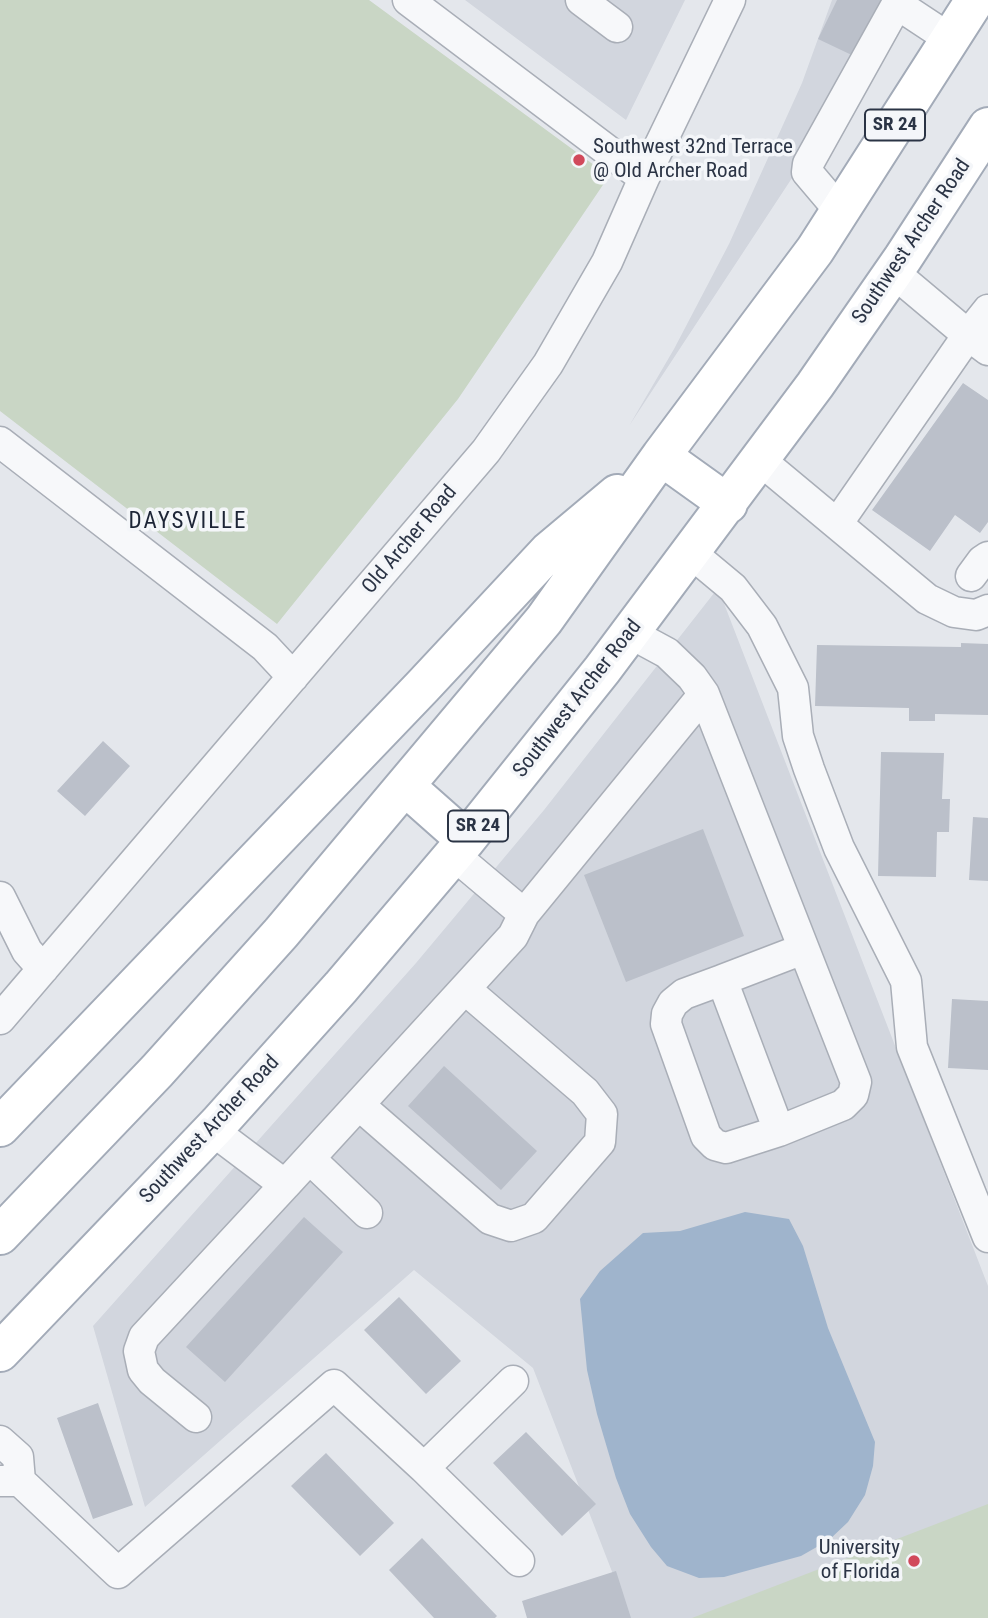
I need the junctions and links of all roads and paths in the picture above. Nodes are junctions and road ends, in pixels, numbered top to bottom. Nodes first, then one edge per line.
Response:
1 (408, 0) edge
2 (581, 0) edge
3 (730, 0) edge
4 (975, 0) edge
5 (617, 27) dead end
6 (950, 39) junction
7 (988, 127) edge
8 (644, 178) junction
9 (840, 211) junction
10 (893, 272) junction
11 (988, 310) edge
12 (978, 343) edge
13 (0, 442) edge
14 (661, 456) junction
15 (760, 460) junction
16 (728, 504) junction
17 (836, 523) junction
18 (691, 553) junction
19 (988, 610) edge
20 (630, 633) junction
21 (293, 677) junction
22 (704, 694) junction
23 (405, 786) junction
24 (460, 848) junction
25 (0, 897) edge
26 (524, 914) junction
27 (803, 949) junction
28 (43, 968) junction
29 (722, 980) junction
30 (465, 989) junction
31 (0, 1019) edge
32 (359, 1105) junction
33 (0, 1127) edge
34 (212, 1130) junction
35 (779, 1131) junction
36 (310, 1159) junction
37 (285, 1185) junction
38 (367, 1213) dead end
39 (0, 1235) edge
40 (988, 1237) edge
41 (0, 1352) edge
42 (513, 1381) dead end
43 (197, 1417) dead end
44 (0, 1441) edge
45 (424, 1468) junction
46 (10, 1481) edge
47 (519, 1561) dead end

1 - 8 street
2 - 5 street
3 - 8 street, Old Archer Road
4 - 6 main road, SR 24
6 - 9 main road, SR 24
6 - 9 street
7 - 10 main road, Southwest Archer Road / SR 24
8 - 21 street, Old Archer Road
9 - 14 main road, SR 24
10 - 12 street
10 - 15 main road, Southwest Archer Road / SR 24
11 - 12 street
12 - 17 street
13 - 21 street
14 - 16 main road
14 - 23 main road, SR 24
14 - 33 main road
15 - 16 main road, Southwest Archer Road / SR 24
15 - 17 street
16 - 18 main road, Southwest Archer Road / SR 24
17 - 19 street
18 - 20 main road, Southwest Archer Road / SR 24
18 - 40 street
20 - 22 street
20 - 24 main road, Southwest Archer Road / SR 24
21 - 28 street, Old Archer Road
22 - 26 street
22 - 27 street
23 - 24 main road
23 - 39 main road, SR 24
24 - 26 street
24 - 34 main road, Southwest Archer Road / SR 24
25 - 28 street
26 - 30 street
27 - 29 street
27 - 35 street
28 - 31 street, Old Archer Road
29 - 35 street
29 - 35 street
30 - 32 street
30 - 32 street
32 - 36 street
34 - 37 street
34 - 41 main road, Southwest Archer Road / SR 24
36 - 37 street
36 - 38 street
37 - 43 street
42 - 45 street
44 - 46 street
45 - 46 street
45 - 47 street

